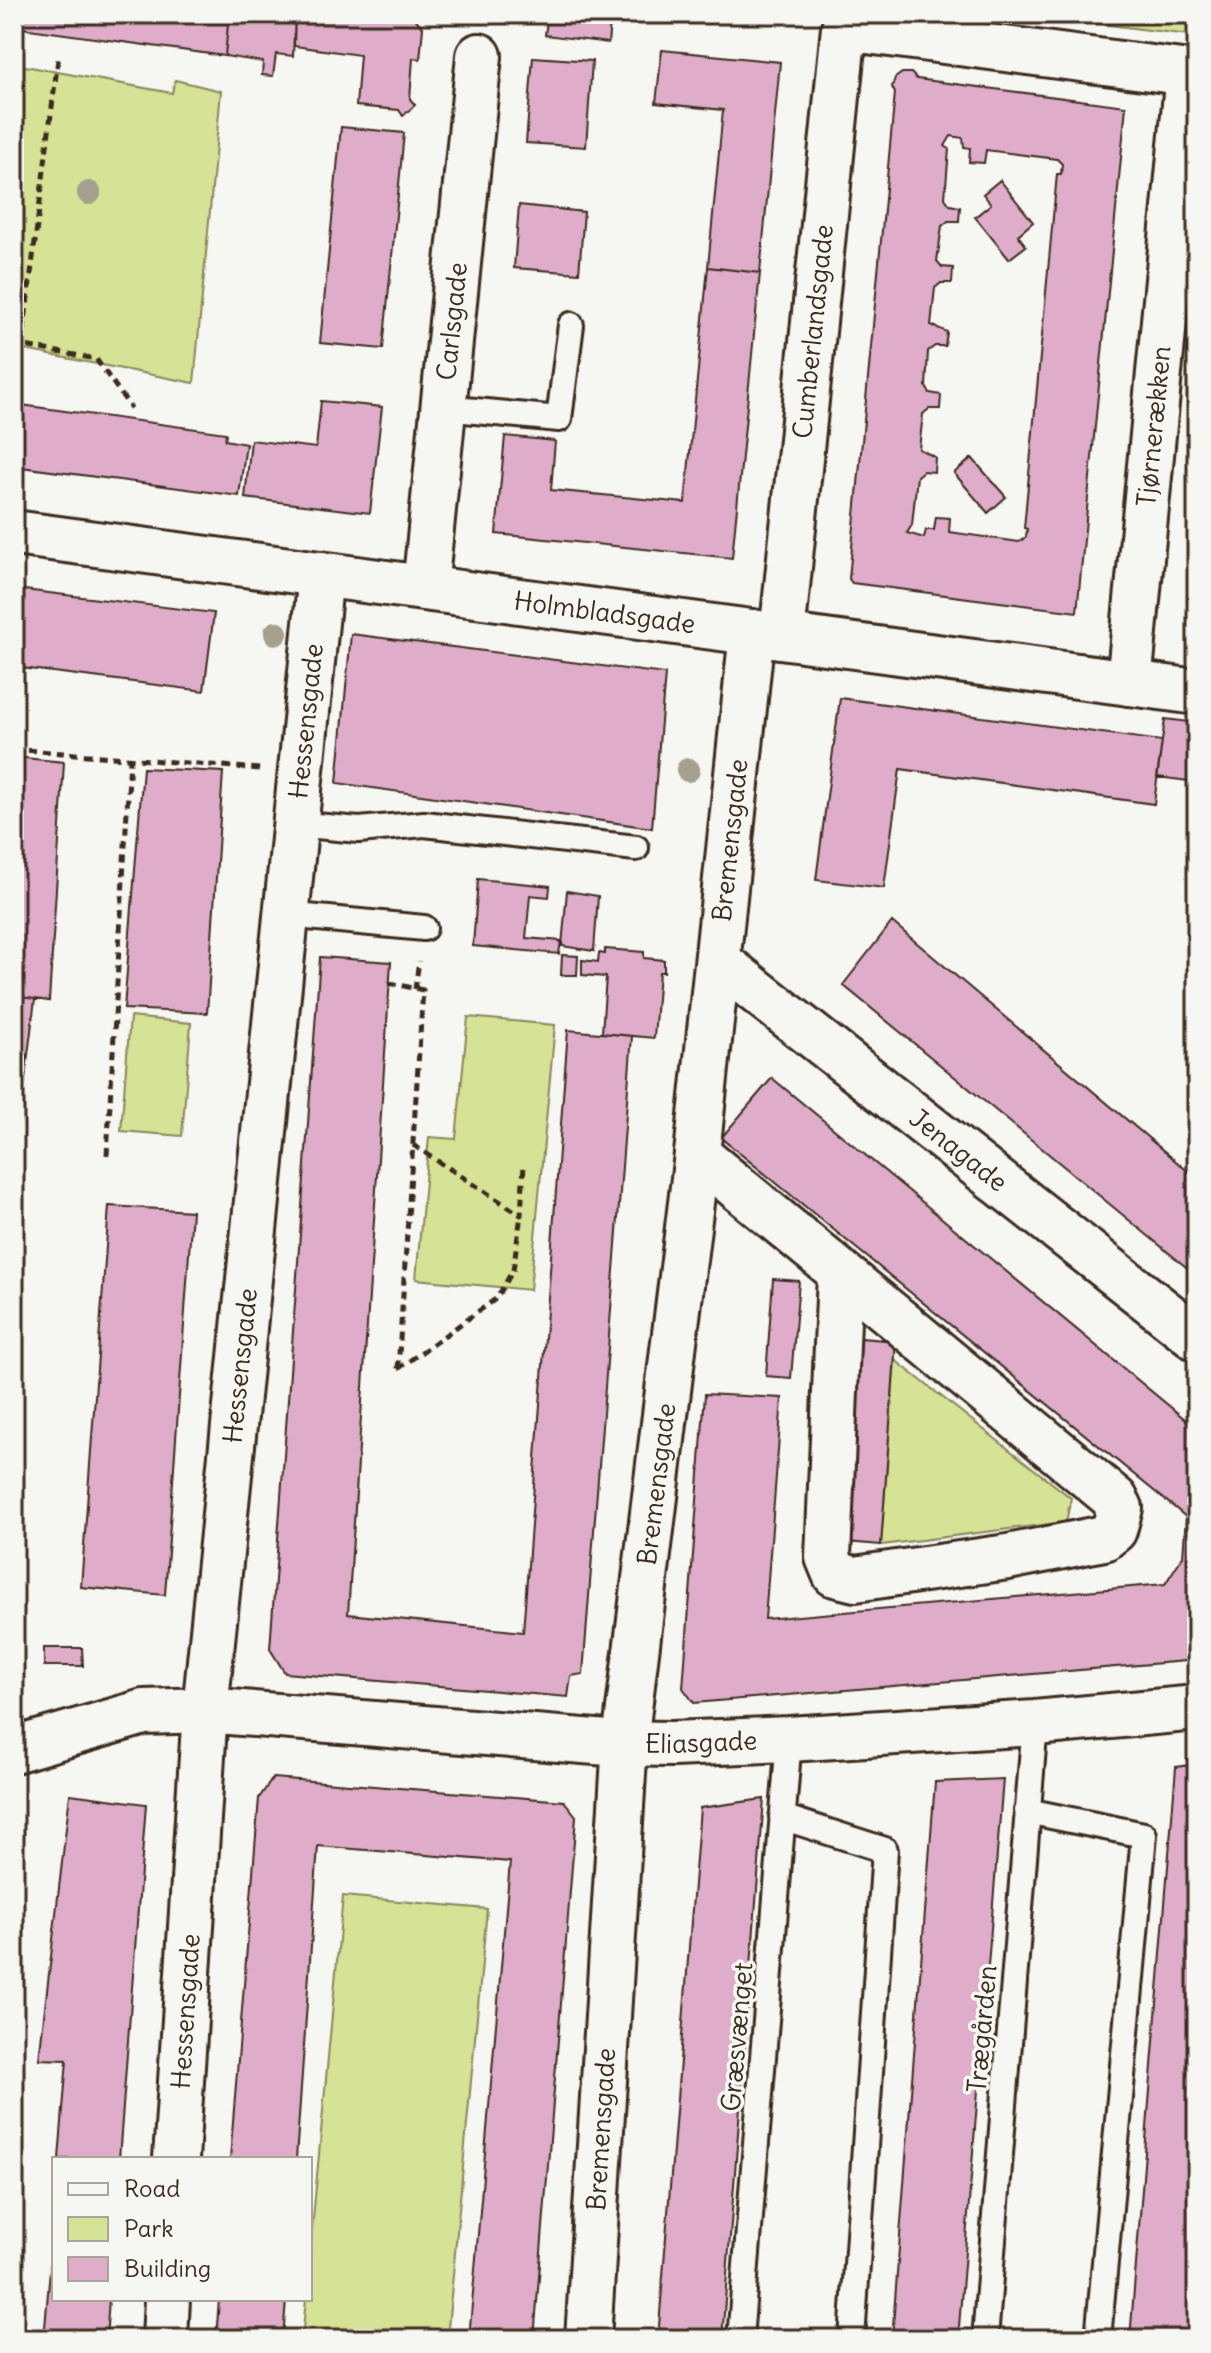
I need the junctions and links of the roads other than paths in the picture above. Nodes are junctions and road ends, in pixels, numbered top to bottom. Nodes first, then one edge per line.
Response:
1 (479, 56) dead end
2 (1193, 74) edge
3 (571, 325) dead end
4 (444, 408) junction
5 (14, 533) edge
6 (321, 574) junction
7 (425, 588) junction
8 (767, 634) junction
9 (1129, 683) junction
10 (1197, 692) edge
11 (295, 824) junction
12 (636, 848) dead end
13 (286, 915) junction
14 (424, 928) dead end
15 (718, 961) junction
16 (697, 1154) junction
17 (840, 1274) junction
18 (1197, 1338) edge
19 (1197, 1708) edge
20 (205, 1710) junction
21 (1035, 1723) junction
22 (789, 1739) junction
23 (625, 1742) junction
24 (14, 1750) edge
25 (1027, 1811) junction
26 (782, 1817) junction
27 (176, 2157) edge
28 (167, 2301) edge
29 (165, 2339) edge
30 (588, 2339) edge
31 (740, 2339) edge
32 (852, 2339) edge
33 (985, 2339) edge
34 (1098, 2339) edge

1 - 4 street, Carlsgade
2 - 8 street, Cumberlandsgade
2 - 9 street, Tjørnerækken
3 - 4 lane
4 - 7 street, Carlsgade
5 - 6 street, Holmbladsgade
6 - 7 street, Holmbladsgade
6 - 11 street, Hessensgade
7 - 8 street, Holmbladsgade
8 - 9 street, Holmbladsgade
8 - 15 street, Bremensgade
9 - 10 street, Holmbladsgade
11 - 12 lane
11 - 13 street, Hessensgade
13 - 14 lane
13 - 20 street, Hessensgade
15 - 16 street, Bremensgade
15 - 18 street, Jenagade
16 - 17 street
16 - 23 street, Bremensgade
17 - 17 street
19 - 21 street, Eliasgade
20 - 23 street, Eliasgade
20 - 24 street, Eliasgade
20 - 27 street, Hessensgade
21 - 22 street, Eliasgade
21 - 25 lane, Trægården
22 - 23 street, Eliasgade
22 - 26 lane, Græsvænget
23 - 30 street, Bremensgade
25 - 33 lane, Trægården
25 - 34 lane
26 - 31 lane, Græsvænget
26 - 32 lane
28 - 29 street

